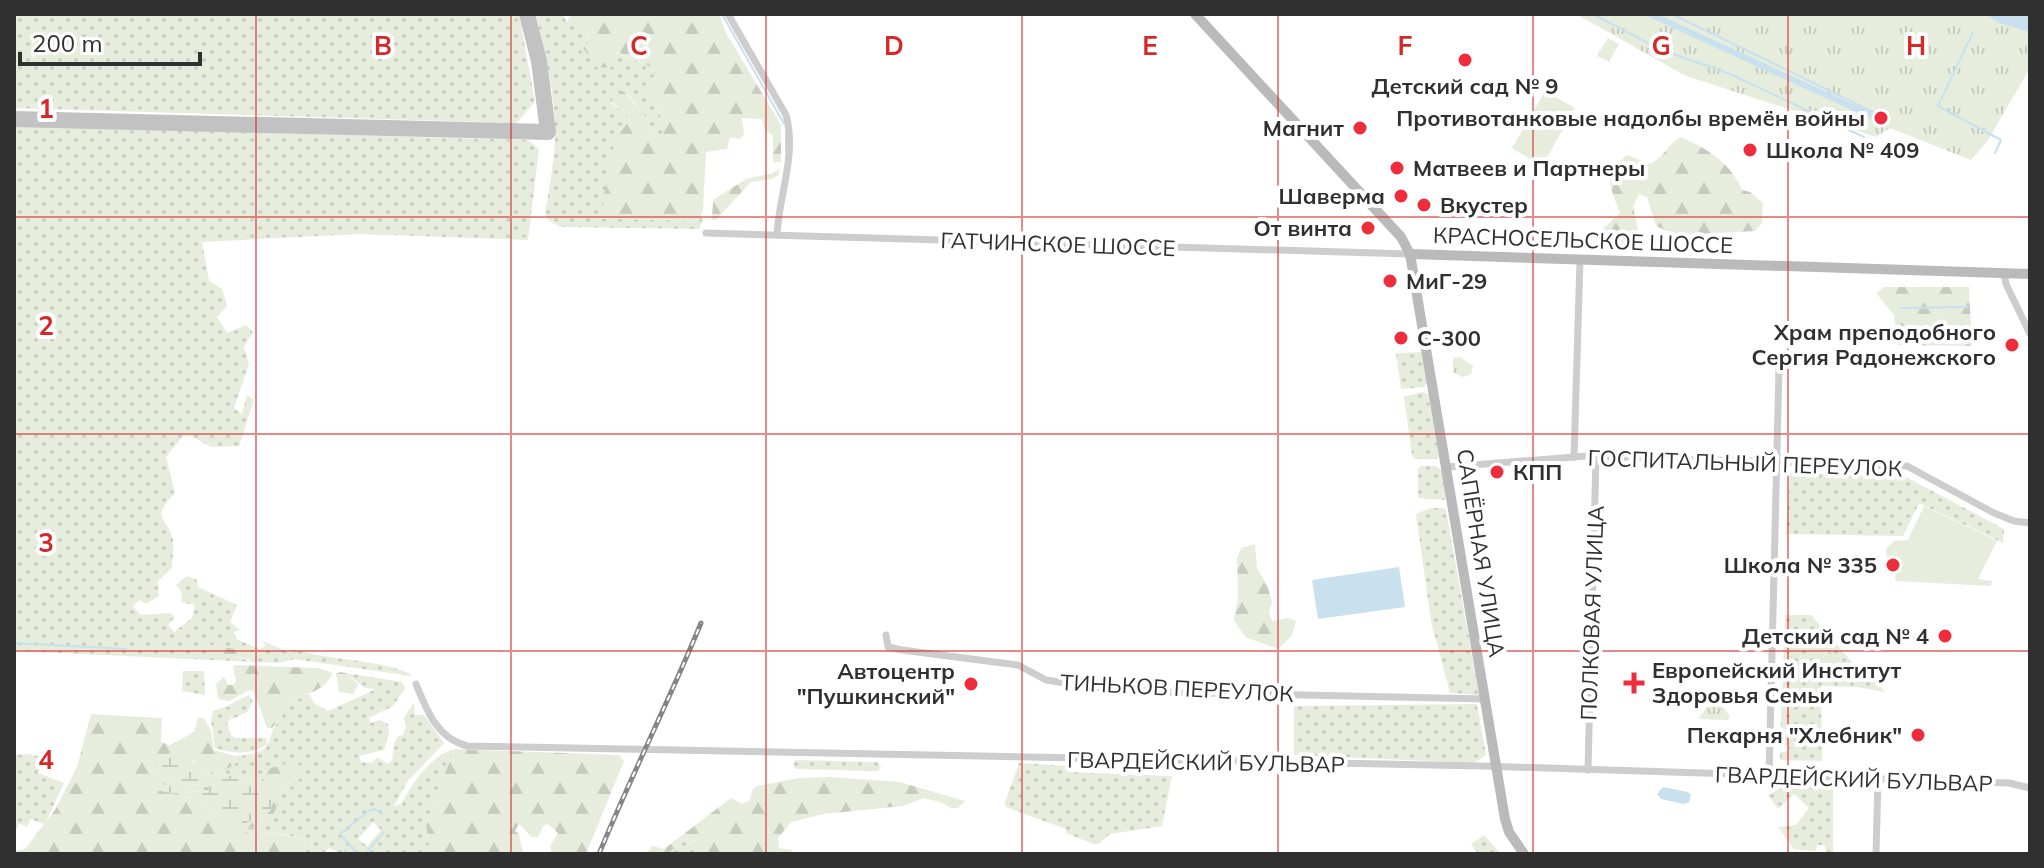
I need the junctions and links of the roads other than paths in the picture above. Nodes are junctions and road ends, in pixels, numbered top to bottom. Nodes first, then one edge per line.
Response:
1 (728, 14) edge
2 (1195, 14) edge
3 (706, 233) dead end
4 (777, 235) junction
5 (1410, 254) junction
6 (1580, 260) junction
7 (2004, 273) junction
8 (2030, 274) edge
9 (2030, 334) edge
10 (1779, 368) dead end
11 (1574, 457) junction
12 (1596, 457) junction
13 (1778, 461) junction
14 (1447, 467) junction
15 (2030, 523) edge
16 (886, 635) dead end
17 (416, 684) dead end
18 (1485, 699) junction
19 (1496, 768) junction
20 (1588, 770) junction
21 (1769, 776) junction
22 (1878, 778) junction
23 (2030, 788) edge
24 (1524, 854) edge
25 (1876, 854) edge

1 - 4 street
2 - 5 main road, КРАСНОСЕЛЬСКОЕ ШОССЕ
3 - 4 street, ГАТЧИНСКОЕ ШОССЕ
4 - 5 street, ГАТЧИНСКОЕ ШОССЕ
5 - 6 main road, КРАСНОСЕЛЬСКОЕ ШОССЕ
5 - 14 main road, САПЁРНАЯ УЛИЦА
6 - 7 main road, КРАСНОСЕЛЬСКОЕ ШОССЕ
6 - 11 street
7 - 8 main road, КРАСНОСЕЛЬСКОЕ ШОССЕ
7 - 9 street
10 - 13 street
11 - 12 street, ГОСПИТАЛЬНЫЙ ПЕРЕУЛОК
11 - 14 street, ГОСПИТАЛЬНЫЙ ПЕРЕУЛОК
12 - 13 street, ГОСПИТАЛЬНЫЙ ПЕРЕУЛОК
12 - 20 street, ПОЛКОВАЯ УЛИЦА
13 - 15 street, ГОСПИТАЛЬНЫЙ ПЕРЕУЛОК
13 - 21 street
14 - 18 main road, САПЁРНАЯ УЛИЦА
16 - 18 street, ТИНЬКОВ ПЕРЕУЛОК
17 - 19 street, ГВАРДЕЙСКИЙ БУЛЬВАР
18 - 19 main road, САПЁРНАЯ УЛИЦА
19 - 20 street, ГВАРДЕЙСКИЙ БУЛЬВАР
19 - 24 main road, САПЁРНАЯ УЛИЦА
20 - 21 street, ГВАРДЕЙСКИЙ БУЛЬВАР
21 - 22 street, ГВАРДЕЙСКИЙ БУЛЬВАР
22 - 23 street, ГВАРДЕЙСКИЙ БУЛЬВАР
22 - 25 street

